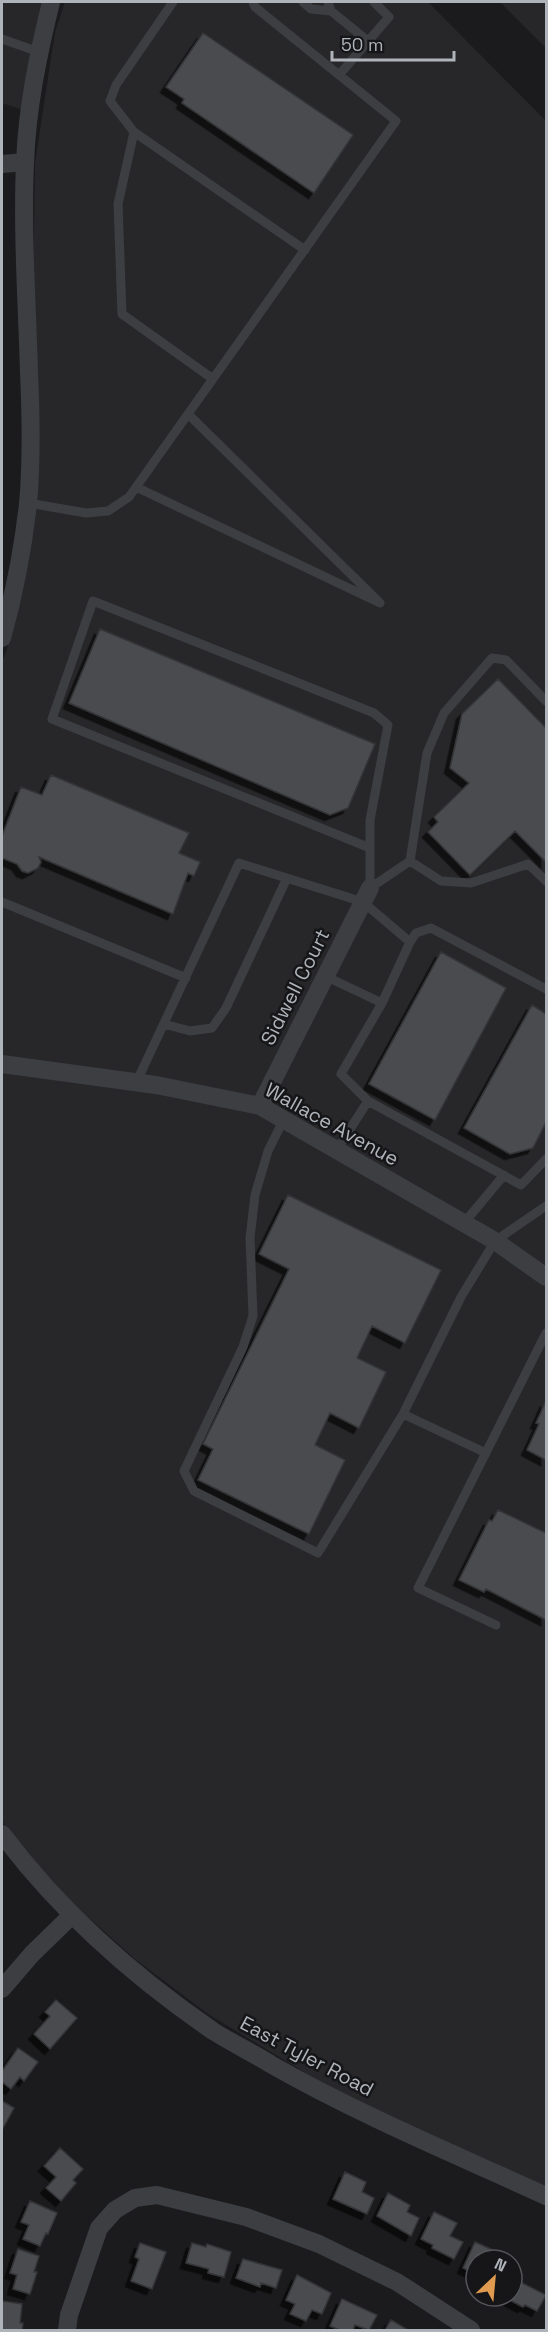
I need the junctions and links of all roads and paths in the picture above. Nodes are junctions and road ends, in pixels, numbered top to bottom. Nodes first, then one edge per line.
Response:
1 (51, 2) edge
2 (173, 2) edge
3 (253, 2) edge
4 (303, 2) edge
5 (374, 2) edge
6 (329, 6) edge
7 (2, 39) edge
8 (368, 41) junction
9 (39, 52) junction
10 (339, 75) junction
11 (134, 132) junction
12 (25, 162) junction
13 (2, 164) edge
14 (304, 250) junction
15 (213, 379) junction
16 (188, 414) junction
17 (136, 487) junction
18 (28, 503) junction
19 (2, 638) edge
20 (546, 701) edge
21 (370, 848) junction
22 (410, 861) junction
23 (287, 878) junction
24 (546, 881) edge
25 (366, 895) junction
26 (2, 902) edge
27 (410, 942) junction
28 (325, 976) junction
29 (186, 978) junction
30 (546, 990) edge
31 (382, 1003) junction
32 (164, 1024) junction
33 (2, 1064) edge
34 (136, 1083) junction
35 (368, 1101) junction
36 (260, 1106) junction
37 (283, 1121) junction
38 (336, 1151) junction
39 (546, 1159) edge
40 (504, 1175) junction
41 (546, 1206) edge
42 (464, 1223) junction
43 (495, 1241) junction
44 (546, 1277) edge
45 (546, 1333) edge
46 (403, 1414) junction
47 (486, 1453) junction
48 (496, 1624) dead end
49 (2, 1834) edge
50 (71, 1916) junction
51 (2, 1989) edge
52 (546, 2196) edge
53 (67, 2331) edge
54 (471, 2331) edge

1 - 9 street
2 - 11 lane
3 - 10 lane
4 - 6 lane
5 - 8 lane
6 - 8 lane
7 - 9 lane
8 - 10 lane
9 - 12 street
10 - 14 lane
11 - 14 lane
11 - 15 lane
12 - 13 street
12 - 18 street
14 - 15 lane
15 - 16 lane
16 - 17 lane
16 - 17 lane
17 - 18 lane
18 - 19 street
20 - 22 lane
21 - 21 lane
21 - 25 lane
22 - 24 lane
22 - 25 lane
23 - 25 lane
23 - 29 lane
23 - 32 lane
25 - 27 lane
25 - 28 street, Sidwell Court
26 - 29 lane
27 - 30 lane
27 - 31 lane
28 - 31 lane
28 - 36 street, Sidwell Court
29 - 32 lane
31 - 35 lane
32 - 34 lane
33 - 34 street, Wallace Avenue
34 - 36 street, Wallace Avenue
35 - 38 lane
35 - 40 lane
36 - 37 street, Wallace Avenue
37 - 38 street, Wallace Avenue
37 - 46 lane
38 - 42 street, Wallace Avenue
39 - 40 lane
40 - 42 lane
41 - 43 lane
42 - 43 street, Wallace Avenue
43 - 44 street, Wallace Avenue
43 - 46 lane
45 - 47 lane
46 - 47 lane
47 - 48 lane
49 - 50 street, East Tyler Road
50 - 51 street
50 - 52 street, East Tyler Road
53 - 54 street

